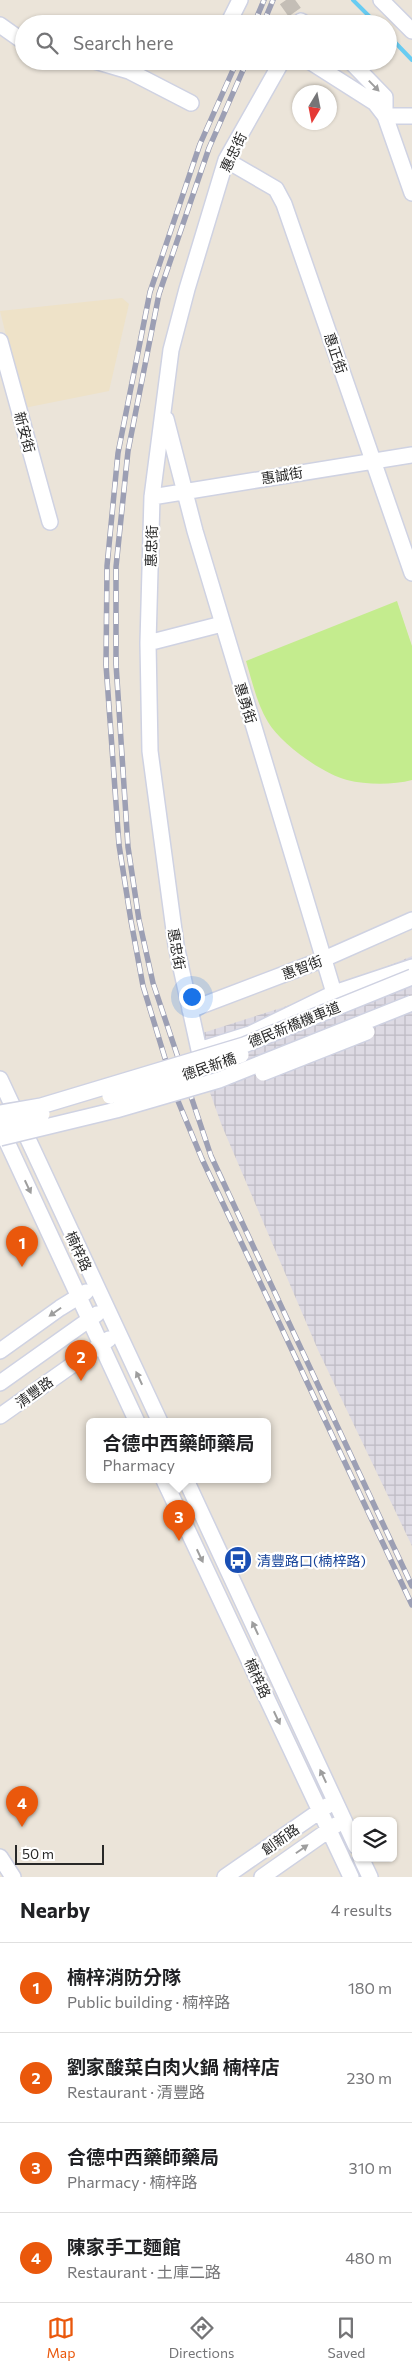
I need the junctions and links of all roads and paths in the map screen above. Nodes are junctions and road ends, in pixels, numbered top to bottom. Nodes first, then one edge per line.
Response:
1 (240, 0) edge
2 (381, 0) edge
3 (232, 15) edge
4 (396, 15) edge
5 (397, 16) edge
6 (0, 25) edge
7 (412, 31) edge
8 (15, 36) edge
9 (126, 70) edge
10 (277, 70) edge
11 (323, 70) edge
12 (359, 70) edge
13 (191, 103) dead end
14 (385, 116) junction
15 (412, 116) edge
16 (226, 160) junction
17 (412, 193) edge
18 (0, 341) edge
19 (164, 410) junction
20 (412, 456) edge
21 (373, 461) junction
22 (184, 491) junction
23 (152, 497) junction
24 (50, 522) dead end
25 (412, 573) edge
26 (222, 624) junction
27 (148, 643) junction
28 (412, 920) edge
29 (324, 959) junction
30 (412, 967) edge
31 (412, 976) edge
32 (412, 988) edge
33 (334, 993) junction
34 (412, 1003) edge
35 (190, 1010) junction
36 (412, 1013) edge
37 (0, 1079) edge
38 (4, 1098) edge
39 (0, 1113) edge
40 (0, 1126) edge
41 (0, 1138) edge
42 (34, 1153) junction
43 (4, 1154) edge
44 (96, 1286) junction
45 (78, 1297) junction
46 (107, 1308) junction
47 (88, 1319) junction
48 (118, 1332) junction
49 (100, 1344) junction
50 (0, 1351) edge
51 (0, 1382) edge
52 (0, 1416) edge
53 (135, 1418) edge
54 (158, 1418) edge
55 (165, 1483) edge
56 (187, 1483) edge
57 (334, 1801) junction
58 (320, 1810) junction
59 (344, 1820) junction
60 (329, 1830) junction
61 (352, 1837) edge
62 (0, 1857) edge
63 (13, 1877) edge
64 (225, 1877) edge
65 (262, 1877) edge
66 (352, 1877) edge

1 - 3 street
2 - 4 street
5 - 7 street
6 - 8 street
9 - 13 street
10 - 16 street, 惠忠街
11 - 14 street
12 -> 14 street
14 - 15 street
14 - 17 street
16 - 19 street, 惠忠街
16 - 21 street, 惠正街
18 - 24 street, 新安街
19 - 22 street, 惠勇街
19 - 23 street, 惠忠街
20 - 21 street, 惠誠街
21 - 22 street, 惠誠街
21 - 25 street, 惠正街
22 - 23 street, 惠誠街
22 - 26 street, 惠勇街
23 - 27 street, 惠忠街
26 - 27 street
26 - 29 street, 惠勇街
27 - 35 street, 惠忠街
28 - 29 street, 惠智街
29 - 33 street, 惠勇街
29 - 35 street, 惠智街
30 - 33 street
31 - 39 street, 德民新橋機車道, bridge
32 - 40 street, 德民新橋, bridge
33 - 35 street, 惠忠街
34 - 41 street, 德民新橋, bridge
36 - 43 street, bridge
37 - 38 street, 楠梓路
38 - 42 street, 楠梓路
40 - 43 street, 楠梓路
42 - 43 street
42 - 44 street, 楠梓路
43 -> 45 street, 楠梓路
44 - 45 street
44 - 46 street, 楠梓路
45 - 47 street, 楠梓路
45 -> 50 street
46 - 47 street, 清豐路
46 - 48 street, 楠梓路
47 - 49 street, 楠梓路
47 - 51 street, 清豐路
48 - 49 street, 清豐路
54 -> 48 street, 楠梓路
49 - 52 street, 清豐路
49 - 53 street, 楠梓路
55 -> 58 street, 楠梓路
57 -> 56 street, 楠梓路
57 - 58 street, 創新路
57 - 59 street, 楠梓路
58 - 60 street, 楠梓路
58 - 64 street, 創新路
59 - 60 street, 創新路
59 - 61 street, 楠梓路
65 -> 60 street, 創新路
60 - 66 street, 楠梓路
62 - 63 street

